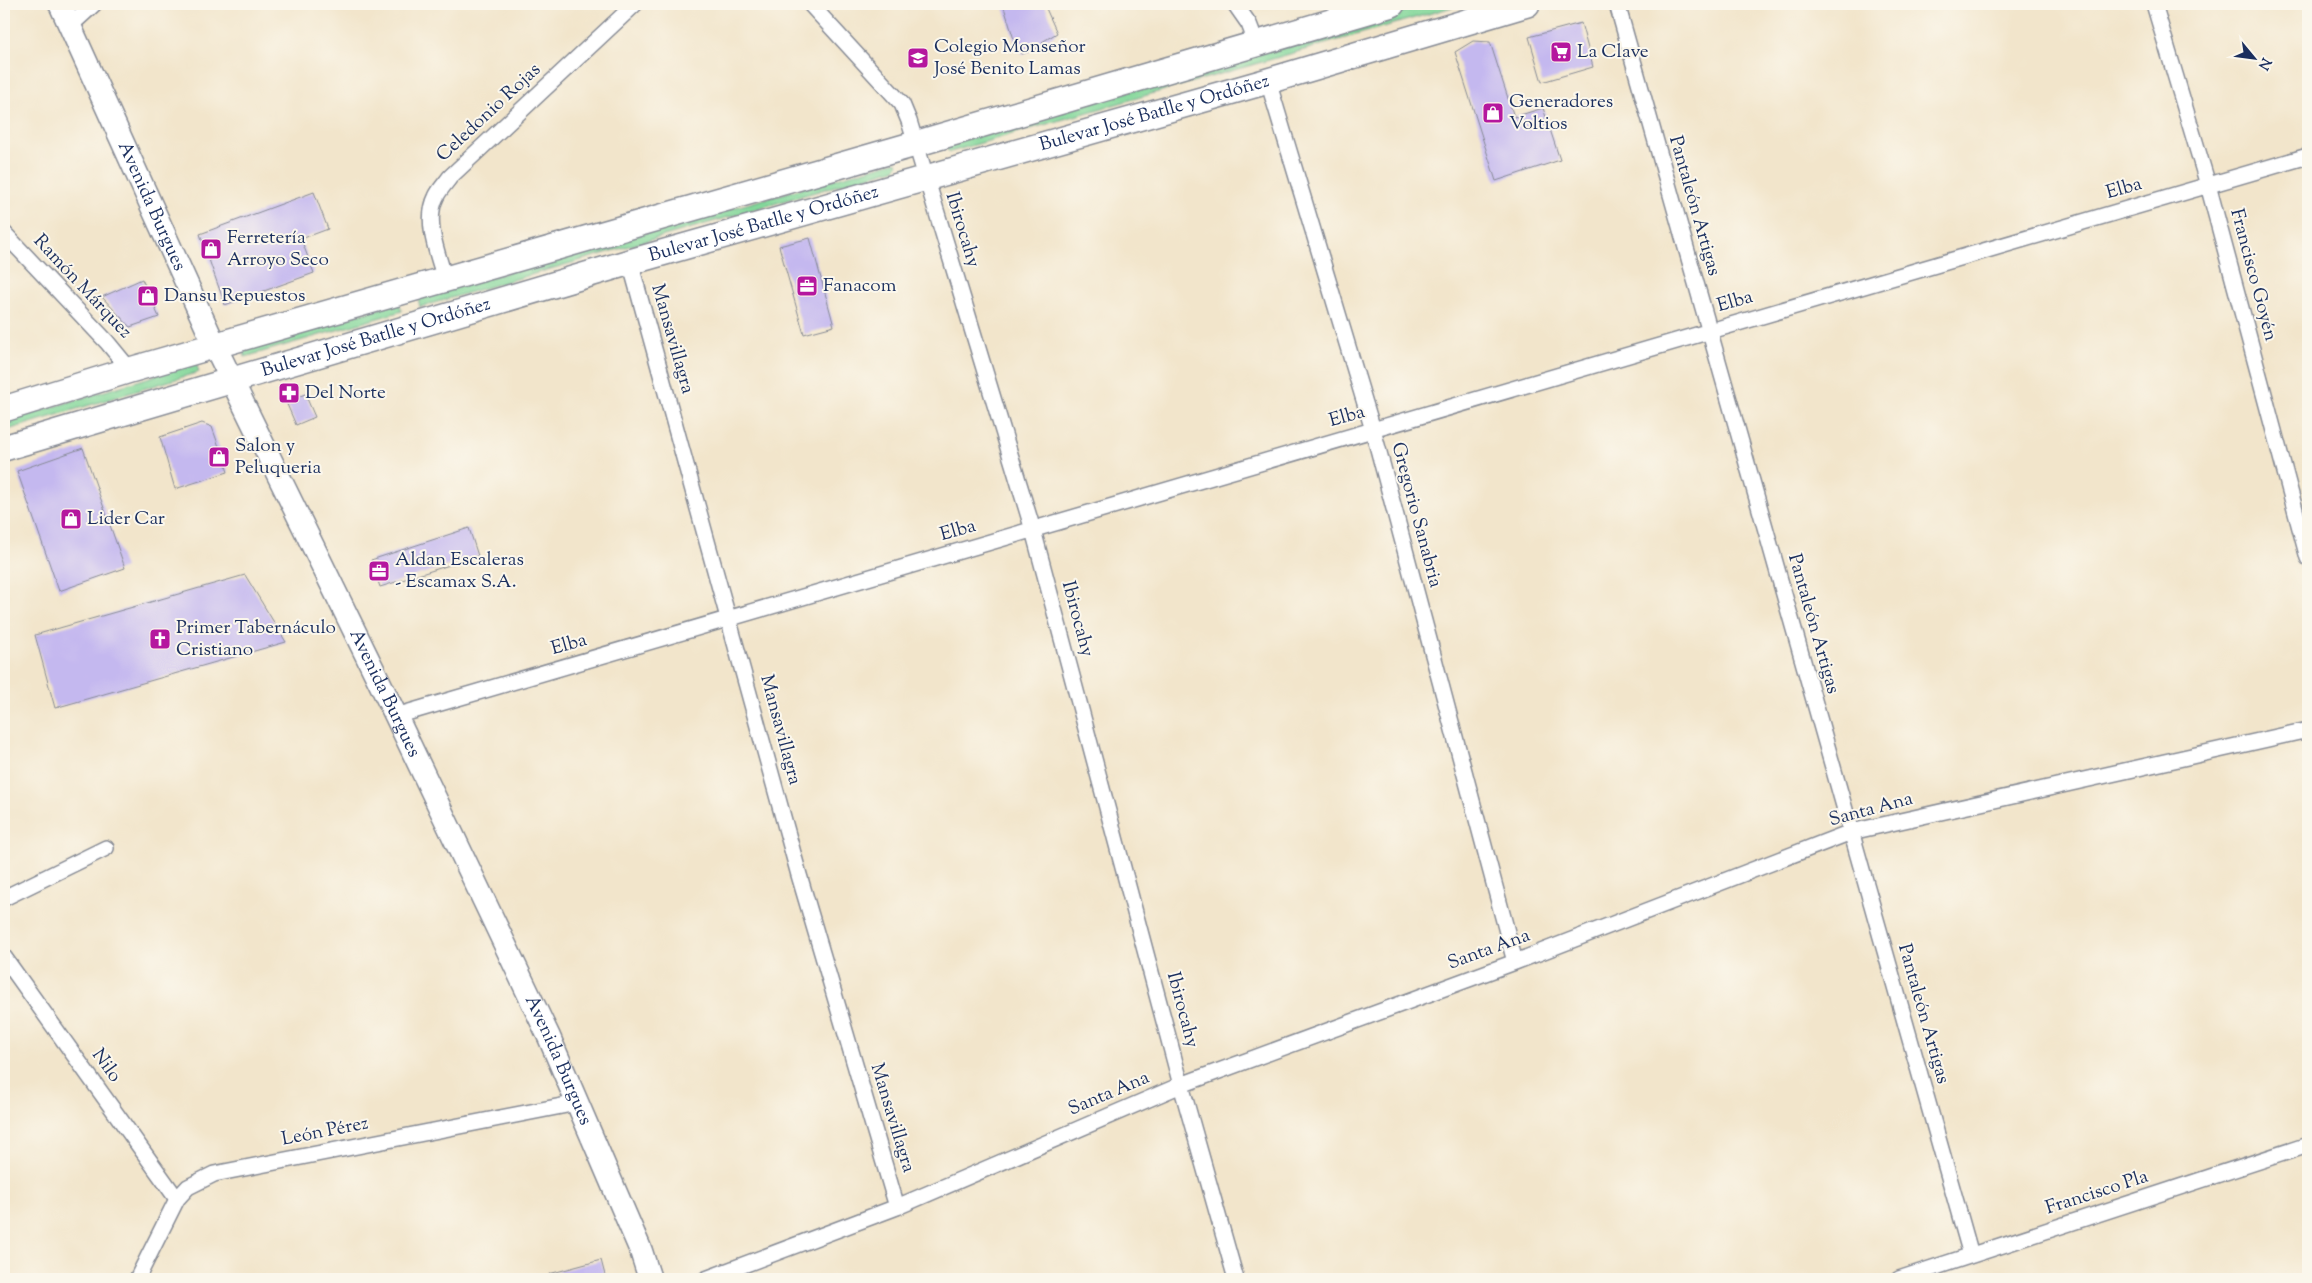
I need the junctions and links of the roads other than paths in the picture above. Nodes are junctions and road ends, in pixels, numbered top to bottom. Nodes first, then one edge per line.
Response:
1 (60, 4) edge
2 (94, 4) edge
3 (635, 4) edge
4 (810, 4) edge
5 (1235, 4) edge
6 (1392, 4) edge
7 (1527, 4) edge
8 (1617, 4) edge
9 (2154, 4) edge
10 (71, 25) junction
11 (1256, 42) junction
12 (1268, 81) junction
13 (916, 144) junction
14 (2308, 156) edge
15 (925, 177) junction
16 (2208, 185) junction
17 (4, 232) edge
18 (630, 262) junction
19 (445, 279) junction
20 (1709, 330) junction
21 (215, 346) junction
22 (130, 370) junction
23 (231, 379) junction
24 (4, 409) edge
25 (1373, 430) junction
26 (4, 448) edge
27 (1033, 530) junction
28 (2308, 558) edge
29 (730, 619) junction
30 (396, 716) junction
31 (2308, 730) edge
32 (1851, 832) junction
33 (106, 848) dead end
34 (4, 898) edge
35 (4, 957) edge
36 (1515, 962) junction
37 (1181, 1085) junction
38 (577, 1102) junction
39 (2308, 1144) edge
40 (177, 1199) junction
41 (898, 1207) junction
42 (1971, 1256) junction
43 (137, 1279) edge
44 (650, 1279) edge
45 (706, 1279) edge
46 (1236, 1279) edge
47 (1899, 1279) edge

1 - 10 street, Avenida Burgues
2 - 10 street
3 - 19 street, Celedonio Rojas
4 - 13 street, Ibirocahy
5 - 11 street
6 - 11 main road, Bulevar José Batlle y Ordóñez
7 - 12 main road, Bulevar José Batlle y Ordóñez
8 - 20 street, Pantaleón Artigas
9 - 16 street, Francisco Goyén
10 - 21 street, Avenida Burgues
11 - 13 main road, Bulevar José Batlle y Ordóñez
12 - 15 main road, Bulevar José Batlle y Ordóñez
12 - 25 street, Gregorio Sanabria
13 - 15 street, Ibirocahy
13 - 19 main road, Bulevar José Batlle y Ordóñez
14 - 16 street, Elba
15 - 18 main road, Bulevar José Batlle y Ordóñez
15 - 27 street, Ibirocahy
16 - 20 street, Elba
16 - 28 street, Francisco Goyén
17 - 22 street, Ramón Márquez
18 - 23 main road, Bulevar José Batlle y Ordóñez
18 - 29 street, Mansavillagra
19 - 21 main road, Bulevar José Batlle y Ordóñez
20 - 25 street, Elba
20 - 32 street, Pantaleón Artigas
21 - 22 main road, Bulevar José Batlle y Ordóñez
21 - 23 street, Avenida Burgues
22 - 24 main road, Bulevar José Batlle y Ordóñez
23 - 26 main road, Bulevar José Batlle y Ordóñez
23 - 30 street, Avenida Burgues
25 - 27 street, Elba
25 - 36 street, Gregorio Sanabria
27 - 29 street, Elba
27 - 37 street, Ibirocahy
29 - 30 street, Elba
29 - 41 street, Mansavillagra
30 - 38 street, Avenida Burgues
31 - 32 street, Santa Ana
32 - 36 street, Santa Ana
32 - 42 street, Pantaleón Artigas
33 - 34 street
35 - 40 street, Nilo
36 - 37 street, Santa Ana
37 - 41 street, Santa Ana
37 - 46 street, Ibirocahy
38 - 40 street, León Pérez
38 - 44 street, Avenida Burgues
39 - 42 street, Francisco Pla
40 - 43 street, León Pérez
41 - 45 street, Santa Ana
42 - 47 street, Francisco Pla

